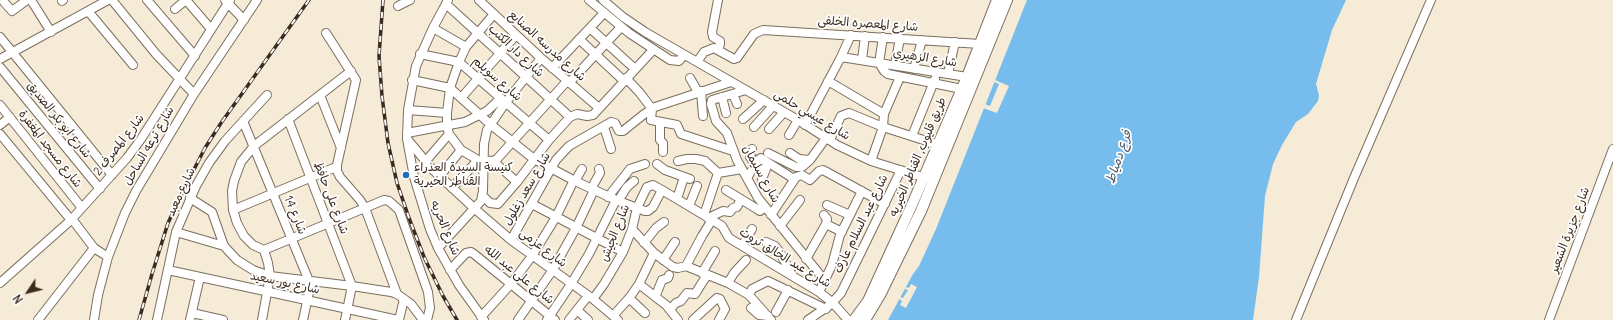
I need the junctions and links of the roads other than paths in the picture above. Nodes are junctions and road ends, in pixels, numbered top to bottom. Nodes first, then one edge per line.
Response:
1 (26, 0) edge
2 (31, 0) edge
3 (108, 0) edge
4 (112, 0) edge
5 (147, 0) edge
6 (186, 0) edge
7 (257, 0) edge
8 (410, 0) edge
9 (479, 0) edge
10 (589, 0) edge
11 (718, 0) edge
12 (998, 0) edge
13 (1007, 0) edge
14 (1431, 0) edge
15 (228, 1) edge
16 (606, 1) edge
17 (4, 2) dead end
18 (447, 2) edge
19 (398, 6) dead end
20 (175, 9) dead end
21 (88, 11) junction
22 (604, 13) junction
23 (494, 14) junction
24 (244, 20) junction
25 (433, 28) junction
26 (590, 28) junction
27 (622, 28) junction
28 (211, 29) junction
29 (51, 32) junction
30 (478, 32) junction
31 (326, 33) dead end
32 (516, 35) junction
33 (851, 35) junction
34 (865, 36) junction
35 (0, 37) edge
36 (883, 37) junction
37 (900, 38) junction
38 (579, 39) junction
39 (922, 40) junction
40 (954, 42) junction
41 (606, 44) junction
42 (980, 44) junction
43 (466, 47) junction
44 (653, 50) junction
45 (718, 50) junction
46 (13, 52) junction
47 (501, 53) junction
48 (420, 54) junction
49 (596, 54) junction
50 (684, 55) junction
51 (195, 56) junction
52 (841, 57) junction
53 (541, 58) junction
54 (0, 59) edge
55 (862, 60) junction
56 (459, 62) junction
57 (697, 62) junction
58 (879, 63) junction
59 (133, 64) dead end
60 (894, 66) junction
61 (0, 67) edge
62 (552, 68) junction
63 (635, 69) junction
64 (914, 69) junction
65 (351, 71) junction
66 (937, 72) junction
67 (948, 74) junction
68 (526, 76) junction
69 (900, 77) junction
70 (967, 77) junction
71 (478, 78) junction
72 (690, 78) dead end
73 (180, 80) junction
74 (412, 80) junction
75 (625, 80) junction
76 (828, 81) junction
77 (568, 82) junction
78 (731, 82) junction
79 (933, 83) junction
80 (450, 88) junction
81 (962, 89) junction
82 (746, 90) junction
83 (700, 92) junction
84 (194, 94) junction
85 (733, 94) junction
86 (267, 95) dead end
87 (320, 95) junction
88 (462, 97) junction
89 (722, 97) junction
90 (551, 99) junction
91 (503, 100) junction
92 (764, 100) junction
93 (737, 104) dead end
94 (0, 105) edge
95 (773, 106) junction
96 (599, 108) junction
97 (652, 109) junction
98 (408, 110) junction
99 (784, 112) junction
100 (446, 113) junction
101 (726, 113) dead end
102 (884, 114) junction
103 (481, 115) junction
104 (703, 116) dead end
105 (10, 117) junction
106 (570, 117) junction
107 (288, 119) junction
108 (743, 119) dead end
109 (243, 121) junction
110 (660, 122) junction
111 (802, 122) junction
112 (529, 123) junction
113 (490, 124) junction
114 (0, 125) edge
115 (604, 127) junction
116 (754, 127) dead end
117 (883, 127) junction
118 (769, 129) dead end
119 (448, 130) junction
120 (0, 134) edge
121 (789, 135) dead end
122 (407, 136) junction
123 (912, 136) junction
124 (828, 139) junction
125 (548, 140) junction
126 (512, 142) junction
127 (938, 145) junction
128 (254, 146) junction
129 (341, 148) junction
130 (611, 149) dead end
131 (752, 149) dead end
132 (1613, 149) edge
133 (461, 150) junction
134 (733, 151) junction
135 (663, 152) dead end
136 (790, 152) dead end
137 (534, 159) junction
138 (810, 160) junction
139 (481, 161) junction
140 (493, 161) junction
141 (628, 161) dead end
142 (871, 161) junction
143 (425, 162) junction
144 (678, 162) dead end
145 (756, 163) junction
146 (778, 163) junction
147 (645, 164) dead end
148 (657, 164) dead end
149 (790, 164) junction
150 (336, 167) junction
151 (552, 168) junction
152 (582, 169) dead end
153 (600, 169) dead end
154 (630, 169) junction
155 (742, 169) junction
156 (901, 170) junction
157 (783, 172) junction
158 (718, 173) junction
159 (112, 175) junction
160 (439, 176) junction
161 (311, 178) junction
162 (746, 178) junction
163 (762, 179) dead end
164 (794, 179) junction
165 (929, 179) junction
166 (574, 181) junction
167 (517, 182) junction
168 (634, 182) dead end
169 (697, 186) dead end
170 (452, 188) junction
171 (100, 189) junction
172 (593, 190) junction
173 (662, 190) junction
174 (726, 190) dead end
175 (862, 191) junction
176 (273, 193) junction
177 (482, 196) junction
178 (190, 198) junction
179 (614, 199) junction
180 (677, 199) junction
181 (741, 199) junction
182 (800, 200) dead end
183 (532, 204) junction
184 (885, 204) junction
185 (827, 205) dead end
186 (689, 206) junction
187 (765, 207) junction
188 (82, 208) junction
189 (364, 208) junction
190 (638, 208) junction
191 (475, 209) junction
192 (233, 210) junction
193 (730, 212) junction
194 (771, 215) junction
195 (850, 215) junction
196 (556, 217) junction
197 (708, 218) junction
198 (737, 218) dead end
199 (71, 220) junction
200 (664, 222) dead end
201 (329, 223) junction
202 (780, 226) junction
203 (576, 228) junction
204 (632, 229) junction
205 (752, 229) dead end
206 (176, 232) junction
207 (842, 232) junction
208 (291, 238) junction
209 (597, 239) junction
210 (511, 240) junction
211 (675, 242) dead end
212 (766, 242) dead end
213 (644, 243) junction
214 (224, 246) junction
215 (742, 246) junction
216 (94, 248) junction
217 (438, 248) junction
218 (264, 250) junction
219 (715, 251) dead end
220 (623, 252) junction
221 (654, 253) junction
222 (532, 256) junction
223 (108, 257) junction
224 (806, 259) junction
225 (663, 260) junction
226 (746, 260) dead end
227 (686, 266) junction
228 (168, 270) junction
229 (450, 270) junction
230 (552, 271) junction
231 (705, 274) junction
232 (669, 275) dead end
233 (270, 276) junction
234 (200, 277) junction
235 (794, 277) junction
236 (308, 281) junction
237 (825, 281) junction
238 (0, 283) edge
239 (728, 283) junction
240 (511, 284) junction
241 (571, 284) junction
242 (639, 284) junction
243 (352, 286) junction
244 (788, 290) junction
245 (268, 291) junction
246 (819, 292) junction
247 (400, 296) junction
248 (656, 296) junction
249 (748, 296) junction
250 (590, 297) junction
251 (629, 298) junction
252 (308, 300) junction
253 (532, 301) junction
254 (833, 303) junction
255 (751, 308) dead end
256 (347, 309) junction
257 (670, 309) junction
258 (826, 309) junction
259 (577, 310) junction
260 (776, 312) dead end
261 (645, 313) dead end
262 (191, 317) edge
263 (482, 318) edge
264 (615, 318) edge
265 (769, 318) edge
266 (551, 319) edge
267 (38, 320) edge
268 (94, 320) edge
269 (157, 320) edge
270 (223, 320) edge
271 (262, 320) edge
272 (303, 320) edge
273 (345, 320) edge
274 (398, 320) edge
275 (423, 320) edge
276 (427, 320) edge
277 (518, 320) edge
278 (569, 320) edge
279 (588, 320) edge
280 (678, 320) edge
281 (693, 320) edge
282 (719, 320) edge
283 (808, 320) edge
284 (848, 320) edge
285 (854, 320) edge
286 (865, 320) edge
287 (1296, 320) edge
288 (1549, 320) edge

1 - 17 street
2 - 29 street
3 - 21 street
4 - 73 street
5 - 51 street
6 - 20 street
6 - 28 street
7 - 24 street, شارع ترعه الساحل
8 - 19 street
9 - 23 street, شارع مدرسه الصنايع
10 - 22 street
11 - 45 street
12 - 42 main road, طريق قليوب, القناطر الخيريه
13 - 165 main road, طريق قليوب, القناطر الخيريه
14 - 287 street
15 - 24 street
15 - 28 street, شارع المصرف 2
16 - 50 street, شارع عيسي حلمى
18 - 25 street, شارع الحريه
18 - 30 street, شارع دار الكتب
21 - 29 street
21 - 59 street
22 - 26 street
22 - 27 street
23 - 30 street
23 - 32 street, شارع مدرسه الصنايع
24 - 84 street, شارع ترعه الساحل
25 - 43 street
25 - 48 street, شارع الحريه
26 - 38 street
26 - 41 street
27 - 41 street
27 - 44 street
28 - 51 street, شارع المصرف 2
29 - 46 street
30 - 43 street
30 - 47 street, شارع دار الكتب
31 - 65 street
32 - 47 street
32 - 53 street, شارع مدرسه الصنايع
33 - 34 street, شارع المعصره الخلفى
33 - 45 street, شارع المعصره الخلفى
33 - 52 street
34 - 36 street, شارع المعصره الخلفى
34 - 55 street
35 - 46 street
36 - 37 street, شارع المعصره الخلفى
36 - 58 street
37 - 39 street, شارع المعصره الخلفى
37 - 60 street
38 - 49 street
38 - 62 street
39 - 40 street, شارع المعصره الخلفى
39 - 64 street
40 - 42 street, شارع المعصره الخلفى
40 - 67 street
41 - 49 street
41 - 63 street
42 - 70 main road, طريق قليوب, القناطر الخيريه
43 - 56 street
44 - 50 street
44 - 63 street
45 - 57 street
46 - 54 street
46 - 159 street
47 - 68 street, شارع دار الكتب
47 - 71 street
48 - 56 street, شارع سويلم
48 - 74 street, شارع الحريه
49 - 75 street
49 - 77 street
50 - 57 street, شارع عيسي حلمى
51 - 73 street, شارع المصرف 2
52 - 55 street, شارع الزهيري
52 - 76 street
53 - 62 street, شارع مدرسه الصنايع
53 - 68 street
55 - 58 street, شارع الزهيري
56 - 71 street, شارع سويلم
56 - 80 street
57 - 78 street, شارع عيسي حلمى
58 - 60 street, شارع الزهيري
58 - 69 street, شارع الزهيري
60 - 64 street, شارع الزهيري
61 - 171 street, شارع ابو بكر الصديق
62 - 77 street, شارع مدرسه الصنايع
63 - 75 street
64 - 66 street, شارع الزهيري
65 - 87 street
65 - 129 street
66 - 67 street, شارع الزهيري
66 - 79 street
67 - 70 street, شارع الزهيري
68 - 90 street, شارع دار الكتب
68 - 91 street
69 - 79 street, شارع الزهيري
69 - 102 street
70 - 81 main road, طريق قليوب, القناطر الخيريه
71 - 88 street
71 - 91 street, شارع سويلم
72 - 83 street
73 - 84 street
73 - 159 street, شارع المصرف 2
74 - 80 street
74 - 98 street, شارع الحريه
75 - 96 street
75 - 97 street
76 - 102 street
76 - 111 street
77 - 90 street
77 - 96 street, شارع مدرسه الصنايع
78 - 82 street, شارع عيسي حلمى
78 - 83 street
79 - 81 street, شارع الزهيري
79 - 123 street
80 - 88 street
80 - 100 street
81 - 127 main road, طريق قليوب, القناطر الخيريه
82 - 85 street
82 - 92 street, شارع عيسي حلمى
83 - 97 street
83 - 104 street
84 - 223 street, شارع ترعه الساحل
85 - 89 street
85 - 93 street
86 - 109 street, شارع معبد
87 - 107 street
87 - 129 street
88 - 103 street
89 - 101 street
89 - 134 street, شارع سليمان
90 - 106 street, شارع دار الكتب
90 - 112 street
91 - 103 street
91 - 112 street, شارع سويلم
91 - 113 street
92 - 95 street, شارع عيسي حلمى
92 - 108 street
94 - 105 street, شارع مسجد المغفرة
95 - 99 street, شارع عيسي حلمى
95 - 116 street
96 - 106 street
97 - 110 street
97 - 115 street
98 - 100 street
98 - 122 street, شارع الحريه
99 - 111 street, شارع عيسي حلمى
99 - 118 street
100 - 119 street
102 - 117 street
103 - 113 street
103 - 119 street
105 - 114 street
105 - 188 street, شارع مسجد المغفرة
106 - 125 street
107 - 128 street
107 - 161 street, شارع على حافظ
109 - 128 street, شارع 14
109 - 178 street, شارع معبد
110 - 134 street
110 - 135 street
111 - 121 street
111 - 124 street, شارع عيسي حلمى
112 - 125 street, شارع سويلم
112 - 126 street
113 - 126 street
113 - 139 street
115 - 130 street
115 - 151 street, شارع سعد زغلول
117 - 123 street
117 - 124 street
117 - 142 street
119 - 122 street
119 - 133 street
119 - 143 street
120 - 199 street
122 - 143 street, شارع عزمى
122 - 217 street, شارع الحريه
123 - 127 street
124 - 138 street
124 - 142 street, شارع عيسي حلمى
125 - 137 street
126 - 137 street
126 - 140 street
127 - 165 main road, طريق قليوب, القناطر الخيريه
128 - 176 street, شارع 14
128 - 192 street
129 - 150 street
131 - 145 street
132 - 288 street, شارع جزيرة الشعير
133 - 139 street
133 - 160 street
134 - 155 street, شارع سليمان
136 - 138 street
137 - 151 street
137 - 167 street
138 - 149 street
139 - 140 street
139 - 170 street
139 - 177 street
140 - 167 street
141 - 154 street
142 - 156 street, شارع عيسي حلمى
143 - 160 street, شارع عزمى
144 - 158 street
145 - 146 street
145 - 162 street
145 - 163 street
146 - 149 street
146 - 157 street
147 - 154 street
148 - 180 street
149 - 157 street
150 - 161 street
150 - 189 street
151 - 166 street
151 - 183 street, شارع سعد زغلول
152 - 166 street
153 - 172 street
154 - 179 street
155 - 158 street
155 - 162 street, شارع سليمان
156 - 165 street, شارع عيسي حلمى
156 - 184 street, شارع عبد السلام عارف
157 - 164 street
158 - 197 street
159 - 171 street, شارع المصرف 2
160 - 170 street, شارع عزمى
161 - 176 street
161 - 201 street, شارع على حافظ
162 - 187 street, شارع سليمان
164 - 175 street
164 - 194 street
165 - 285 main road, طريق قليوب, القناطر الخيريه
165 - 286 main road, طريق قليوب, القناطر الخيريه
166 - 172 street
166 - 196 street
167 - 177 street
168 - 179 street
169 - 186 street
170 - 191 street, شارع عزمى
171 - 188 street, شارع المصرف 2
172 - 179 street
172 - 203 street
173 - 180 street, شارع عبد الخالق ثروت
173 - 190 street
173 - 190 street, شارع الجيش
174 - 181 street
175 - 184 street
175 - 195 street
176 - 192 street
176 - 208 street, شارع 14
177 - 191 street
178 - 206 street, شارع معبد
178 - 214 street
179 - 190 street
179 - 209 street
180 - 186 street, شارع عبد الخالق ثروت
181 - 187 street
181 - 193 street
182 - 202 street
183 - 196 street
183 - 210 street, شارع سعد زغلول
184 - 254 street, شارع عبد السلام عارف
185 - 195 street
186 - 197 street, شارع عبد الخالق ثروت
187 - 194 street, شارع سليمان
188 - 199 street, شارع المصرف 2
189 - 201 street
189 - 247 street
189 - 276 street
190 - 204 street, شارع الجيش
191 - 210 street, شارع عزمى
191 - 217 street
192 - 218 street
193 - 197 street
193 - 198 street
194 - 202 street, شارع سليمان
195 - 207 street
196 - 203 street
196 - 222 street
197 - 215 street, شارع عبد الخالق ثروت
197 - 227 street
199 - 216 street
199 - 238 street, شارع المصرف 2
200 - 213 street
201 - 208 street
201 - 243 street, شارع على حافظ
202 - 224 street, شارع سليمان
203 - 209 street
203 - 230 street
204 - 213 street
204 - 220 street, شارع الجيش
205 - 215 street
206 - 214 street
206 - 228 street, شارع معبد
207 - 224 street
207 - 237 street
208 - 218 street
208 - 236 street, شارع 14
209 - 220 street
209 - 241 street
210 - 222 street, شارع عزمى
211 - 225 street
212 - 235 street
213 - 221 street
214 - 233 street
215 - 235 street, شارع عبد الخالق ثروت
216 - 223 street
216 - 267 street
217 - 229 street, شارع الحريه
218 - 233 street
219 - 231 street
220 - 250 street, شارع الجيش
221 - 225 street
221 - 242 street
222 - 230 street, شارع عزمى
222 - 240 street
223 - 268 street, شارع ترعه الساحل
224 - 237 street, شارع سليمان
225 - 227 street
226 - 239 street
227 - 231 street
228 - 234 street, شارع بور سعيد
228 - 269 street, شارع معبد
229 - 240 street, شارع على عبد الله
229 - 263 street, شارع الحريه
230 - 241 street, شارع عزمى
230 - 253 street
231 - 239 street
231 - 257 street
232 - 248 street
233 - 236 street
233 - 245 street
234 - 245 street, شارع بور سعيد
234 - 262 street
235 - 246 street, شارع عبد الخالق ثروت
236 - 243 street
236 - 252 street, شارع 14
237 - 246 street
239 - 249 street
240 - 253 street, شارع على عبد الله
240 - 263 street
241 - 250 street, شارع عزمى
241 - 266 street
242 - 248 street
242 - 251 street
243 - 247 street
243 - 256 street
244 - 249 street
244 - 258 street
244 - 260 street
245 - 252 street, شارع بور سعيد
245 - 271 street
246 - 254 street, شارع عبد الخالق ثروت
247 - 274 street
247 - 275 street
248 - 257 street
249 - 265 street
250 - 259 street, شارع الجيش
250 - 264 street, شارع عزمى
251 - 261 street
251 - 264 street
252 - 256 street, شارع بور سعيد
252 - 272 street, شارع 14
253 - 266 street, شارع على عبد الله
253 - 277 street
254 - 258 street, شارع عبد السلام عارف
254 - 284 street, شارع عبد الخالق ثروت
255 - 265 street
256 - 273 street
256 - 274 street, شارع بور سعيد
257 - 280 street
258 - 283 street, شارع عبد السلام عارف
259 - 278 street, شارع الجيش
259 - 279 street
262 - 270 street
281 - 282 street

